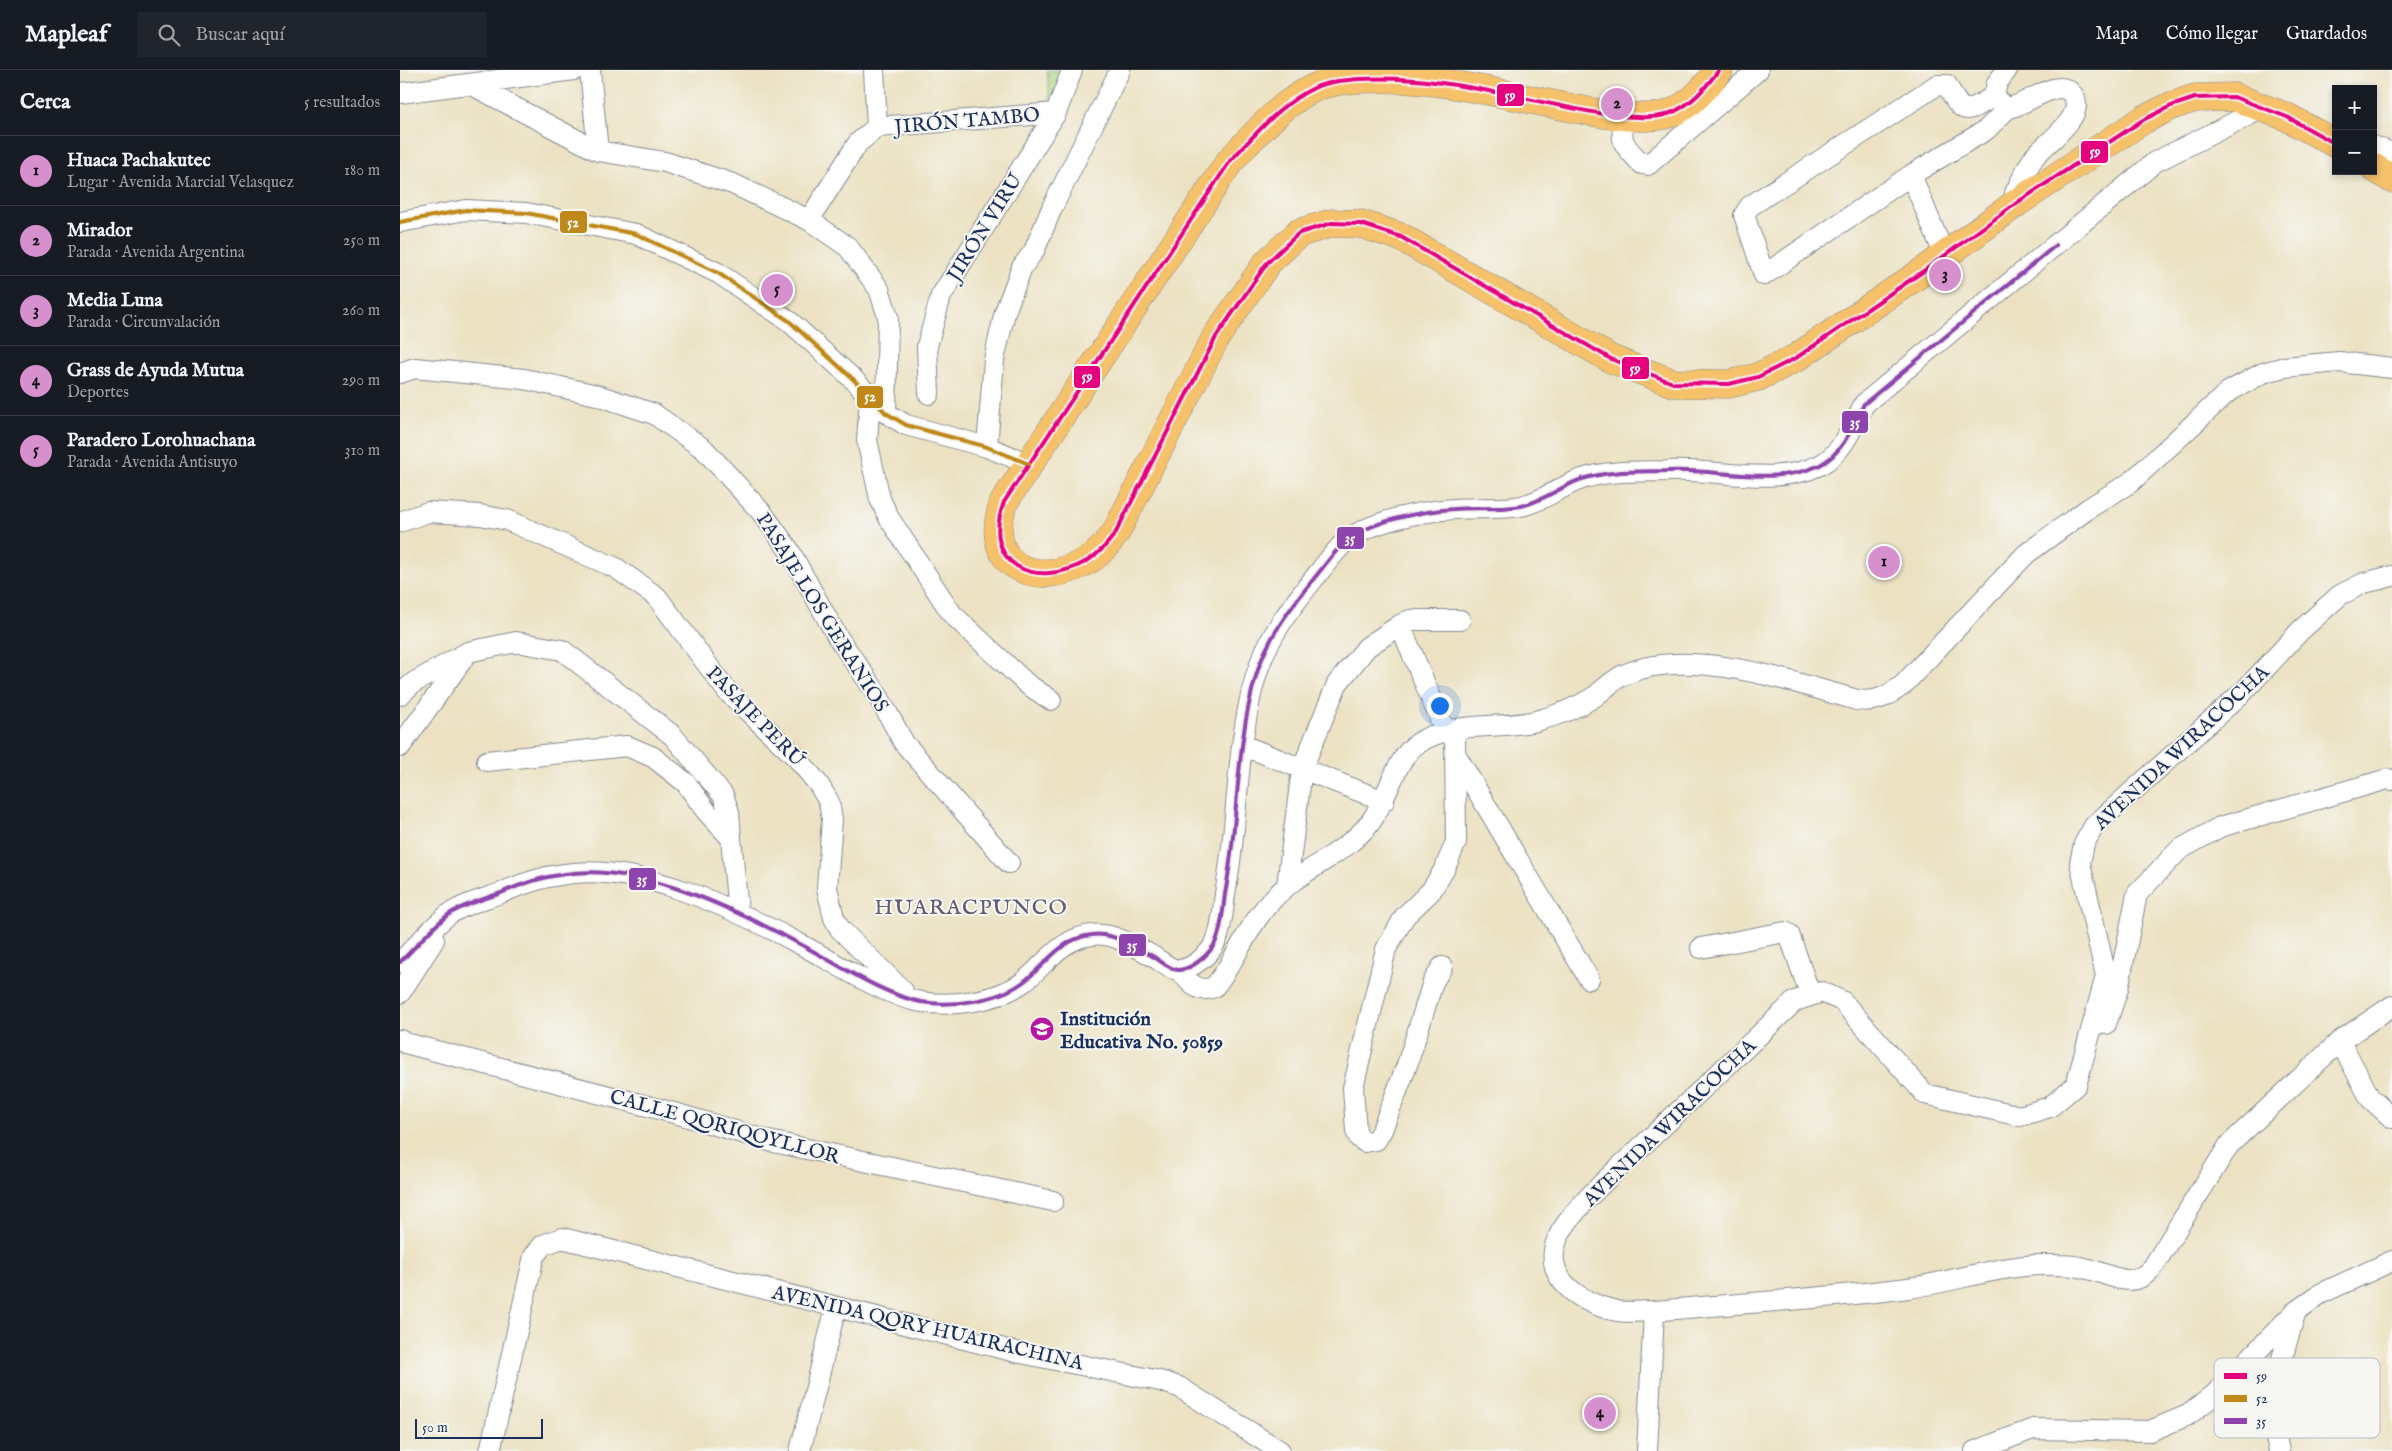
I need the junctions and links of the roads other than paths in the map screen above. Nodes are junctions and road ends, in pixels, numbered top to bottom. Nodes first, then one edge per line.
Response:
1 (574, 70) edge
2 (590, 70) edge
3 (874, 70) edge
4 (1072, 70) edge
5 (1120, 70) edge
6 (1719, 70) edge
7 (1758, 70) edge
8 (2007, 70) edge
9 (472, 85) junction
10 (400, 93) edge
11 (2000, 102) junction
12 (2263, 108) junction
13 (1056, 113) junction
14 (1625, 117) junction
15 (877, 128) junction
16 (2330, 137) edge
17 (2377, 147) edge
18 (598, 151) junction
19 (2392, 153) edge
20 (2377, 170) edge
21 (1911, 175) junction
22 (2392, 179) edge
23 (2018, 202) junction
24 (809, 220) junction
25 (400, 222) edge
26 (1941, 247) dead end
27 (2392, 368) edge
28 (400, 373) edge
29 (929, 394) dead end
30 (870, 398) junction
31 (886, 413) junction
32 (987, 447) junction
33 (1028, 464) junction
34 (400, 522) edge
35 (2392, 576) edge
36 (1460, 620) dead end
37 (1400, 625) junction
38 (468, 652) junction
39 (400, 695) edge
40 (1052, 700) dead end
41 (1451, 732) junction
42 (1242, 745) junction
43 (400, 747) edge
44 (1455, 753) junction
45 (487, 761) dead end
46 (1302, 769) junction
47 (2392, 780) edge
48 (1384, 801) junction
49 (731, 838) junction
50 (1009, 863) dead end
51 (1287, 884) junction
52 (738, 911) junction
53 (450, 913) junction
54 (1701, 948) dead end
55 (400, 962) edge
56 (1442, 966) dead end
57 (1180, 970) junction
58 (1589, 979) dead end
59 (400, 993) edge
60 (1810, 994) junction
61 (912, 1000) junction
62 (2392, 1006) edge
63 (400, 1040) edge
64 (2340, 1041) junction
65 (2076, 1085) junction
66 (2392, 1118) edge
67 (1053, 1201) dead end
68 (2392, 1261) edge
69 (836, 1307) junction
70 (1654, 1311) junction
71 (2295, 1312) junction
72 (2250, 1358) edge
73 (2282, 1358) edge
74 (2214, 1395) edge
75 (2276, 1438) edge
76 (490, 1451) edge
77 (800, 1451) edge
78 (1280, 1451) edge
79 (1647, 1451) edge
80 (1975, 1451) edge
81 (2279, 1451) edge

1 - 9 street
2 - 18 street
3 - 15 street
4 - 13 street, JIRÓN VIRU
5 - 32 street
6 - 14 highway
7 - 14 street
8 - 11 street
9 - 10 street
9 - 18 street
11 - 21 street
11 - 21 street
11 - 23 street
12 - 16 highway
12 - 23 highway
12 - 42 street
13 - 15 street, JIRÓN TAMBO
13 - 29 street, JIRÓN VIRU
14 - 33 highway
15 - 24 street
17 - 19 street
18 - 24 street
20 - 22 highway
21 - 26 street
23 - 33 highway
24 - 31 street
25 - 30 street
27 - 41 street
28 - 50 street, PASAJE LOS GERANIOS
30 - 31 street
30 - 40 street
31 - 32 street
32 - 33 street
34 - 61 street, PASAJE PERÚ
35 - 65 street, AVENIDA WIRACOCHA
36 - 37 street
37 - 41 street
37 - 46 street
38 - 39 street
38 - 43 street
38 - 49 street
41 - 44 street
41 - 48 street
42 - 46 street
42 - 57 street
44 - 56 street
44 - 58 street
45 - 49 street
46 - 48 street
46 - 51 street
47 - 65 street
48 - 51 street
49 - 52 street
51 - 57 street
52 - 53 street
52 - 61 street
53 - 55 street
53 - 59 street
54 - 60 street
57 - 61 street
60 - 65 street
60 - 70 street, AVENIDA WIRACOCHA
62 - 64 street, AVENIDA WIRACOCHA
63 - 67 street, CALLE QORIQOYLLOR
64 - 66 street
64 - 70 street, AVENIDA WIRACOCHA
68 - 71 street
69 - 76 street, AVENIDA QORY HUAIRACHINA
69 - 77 street
69 - 78 street, AVENIDA QORY HUAIRACHINA
70 - 79 street
71 - 72 street
71 - 73 street
74 - 80 street
75 - 81 street

